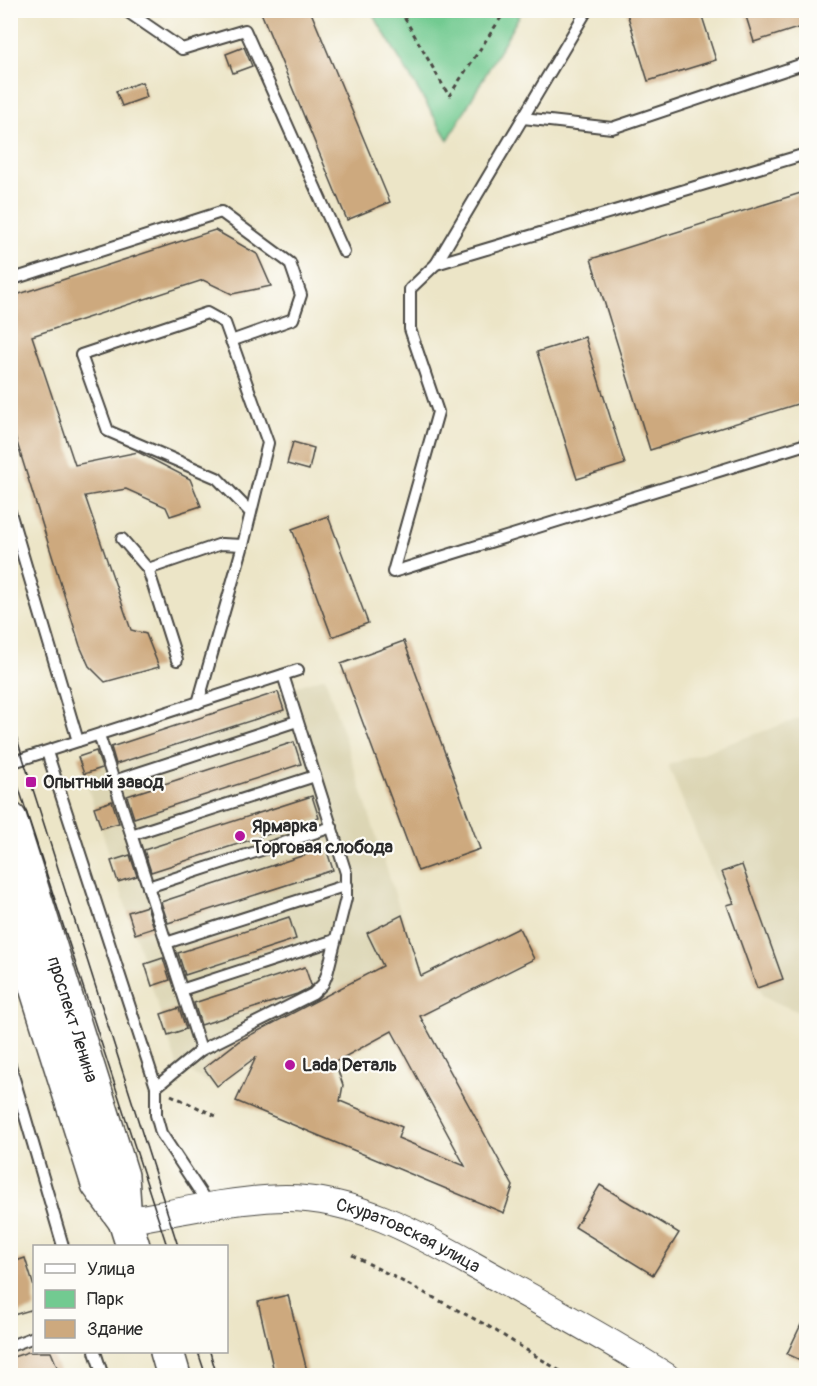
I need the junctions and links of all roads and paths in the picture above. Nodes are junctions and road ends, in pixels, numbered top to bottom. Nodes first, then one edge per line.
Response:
1 (125, 10) edge
2 (400, 10) edge
3 (506, 10) edge
4 (587, 10) edge
5 (807, 63) edge
6 (523, 118) junction
7 (807, 154) edge
8 (344, 252) dead end
9 (436, 264) junction
10 (10, 280) edge
11 (231, 341) junction
12 (807, 444) edge
13 (10, 512) edge
14 (251, 513) junction
15 (122, 539) dead end
16 (243, 545) junction
17 (148, 569) junction
18 (177, 660) dead end
19 (298, 670) dead end
20 (283, 675) junction
21 (198, 703) junction
22 (297, 721) junction
23 (99, 735) junction
24 (78, 741) junction
25 (47, 752) junction
26 (10, 763) edge
27 (315, 776) junction
28 (114, 781) junction
29 (10, 819) edge
30 (332, 827) junction
31 (131, 835) junction
32 (347, 885) junction
33 (148, 887) junction
34 (10, 905) edge
35 (335, 940) junction
36 (166, 943) junction
37 (181, 990) junction
38 (201, 1050) junction
39 (10, 1065) edge
40 (156, 1087) junction
41 (216, 1116) dead end
42 (209, 1207) junction
43 (129, 1234) edge
44 (63, 1245) edge
45 (352, 1255) dead end
46 (33, 1337) edge
47 (10, 1346) edge
48 (95, 1353) edge
49 (166, 1353) edge
50 (103, 1376) edge
51 (174, 1376) edge
52 (568, 1376) edge
53 (666, 1376) edge

1 - 8 lane
2 - 3 path
4 - 6 lane
5 - 6 lane
6 - 9 lane
7 - 9 lane
9 - 12 lane
10 - 11 lane
11 - 14 lane
11 - 14 lane
13 - 24 lane
14 - 16 lane
15 - 17 lane
16 - 17 lane
16 - 21 lane
17 - 18 lane
19 - 20 lane
20 - 21 lane
20 - 22 lane
21 - 23 lane
22 - 27 lane
22 - 28 lane
23 - 24 lane
23 - 28 lane
24 - 25 lane
25 - 26 lane
25 - 40 lane
27 - 30 lane
27 - 31 lane
28 - 31 lane
29 - 43 main road, проспект Ленина
30 - 32 lane
30 - 33 lane
31 - 33 lane
32 - 35 lane
32 - 36 lane
33 - 36 lane
34 - 43 main road, проспект Ленина
35 - 37 lane
35 - 38 lane
36 - 37 lane
37 - 38 lane
38 - 40 lane
39 - 44 lane
40 - 41 path
40 - 42 lane
42 - 43 street, Скуратовская улица
42 - 53 street, Скуратовская улица
45 - 52 path
46 - 47 lane
48 - 50 lane
49 - 51 main road

